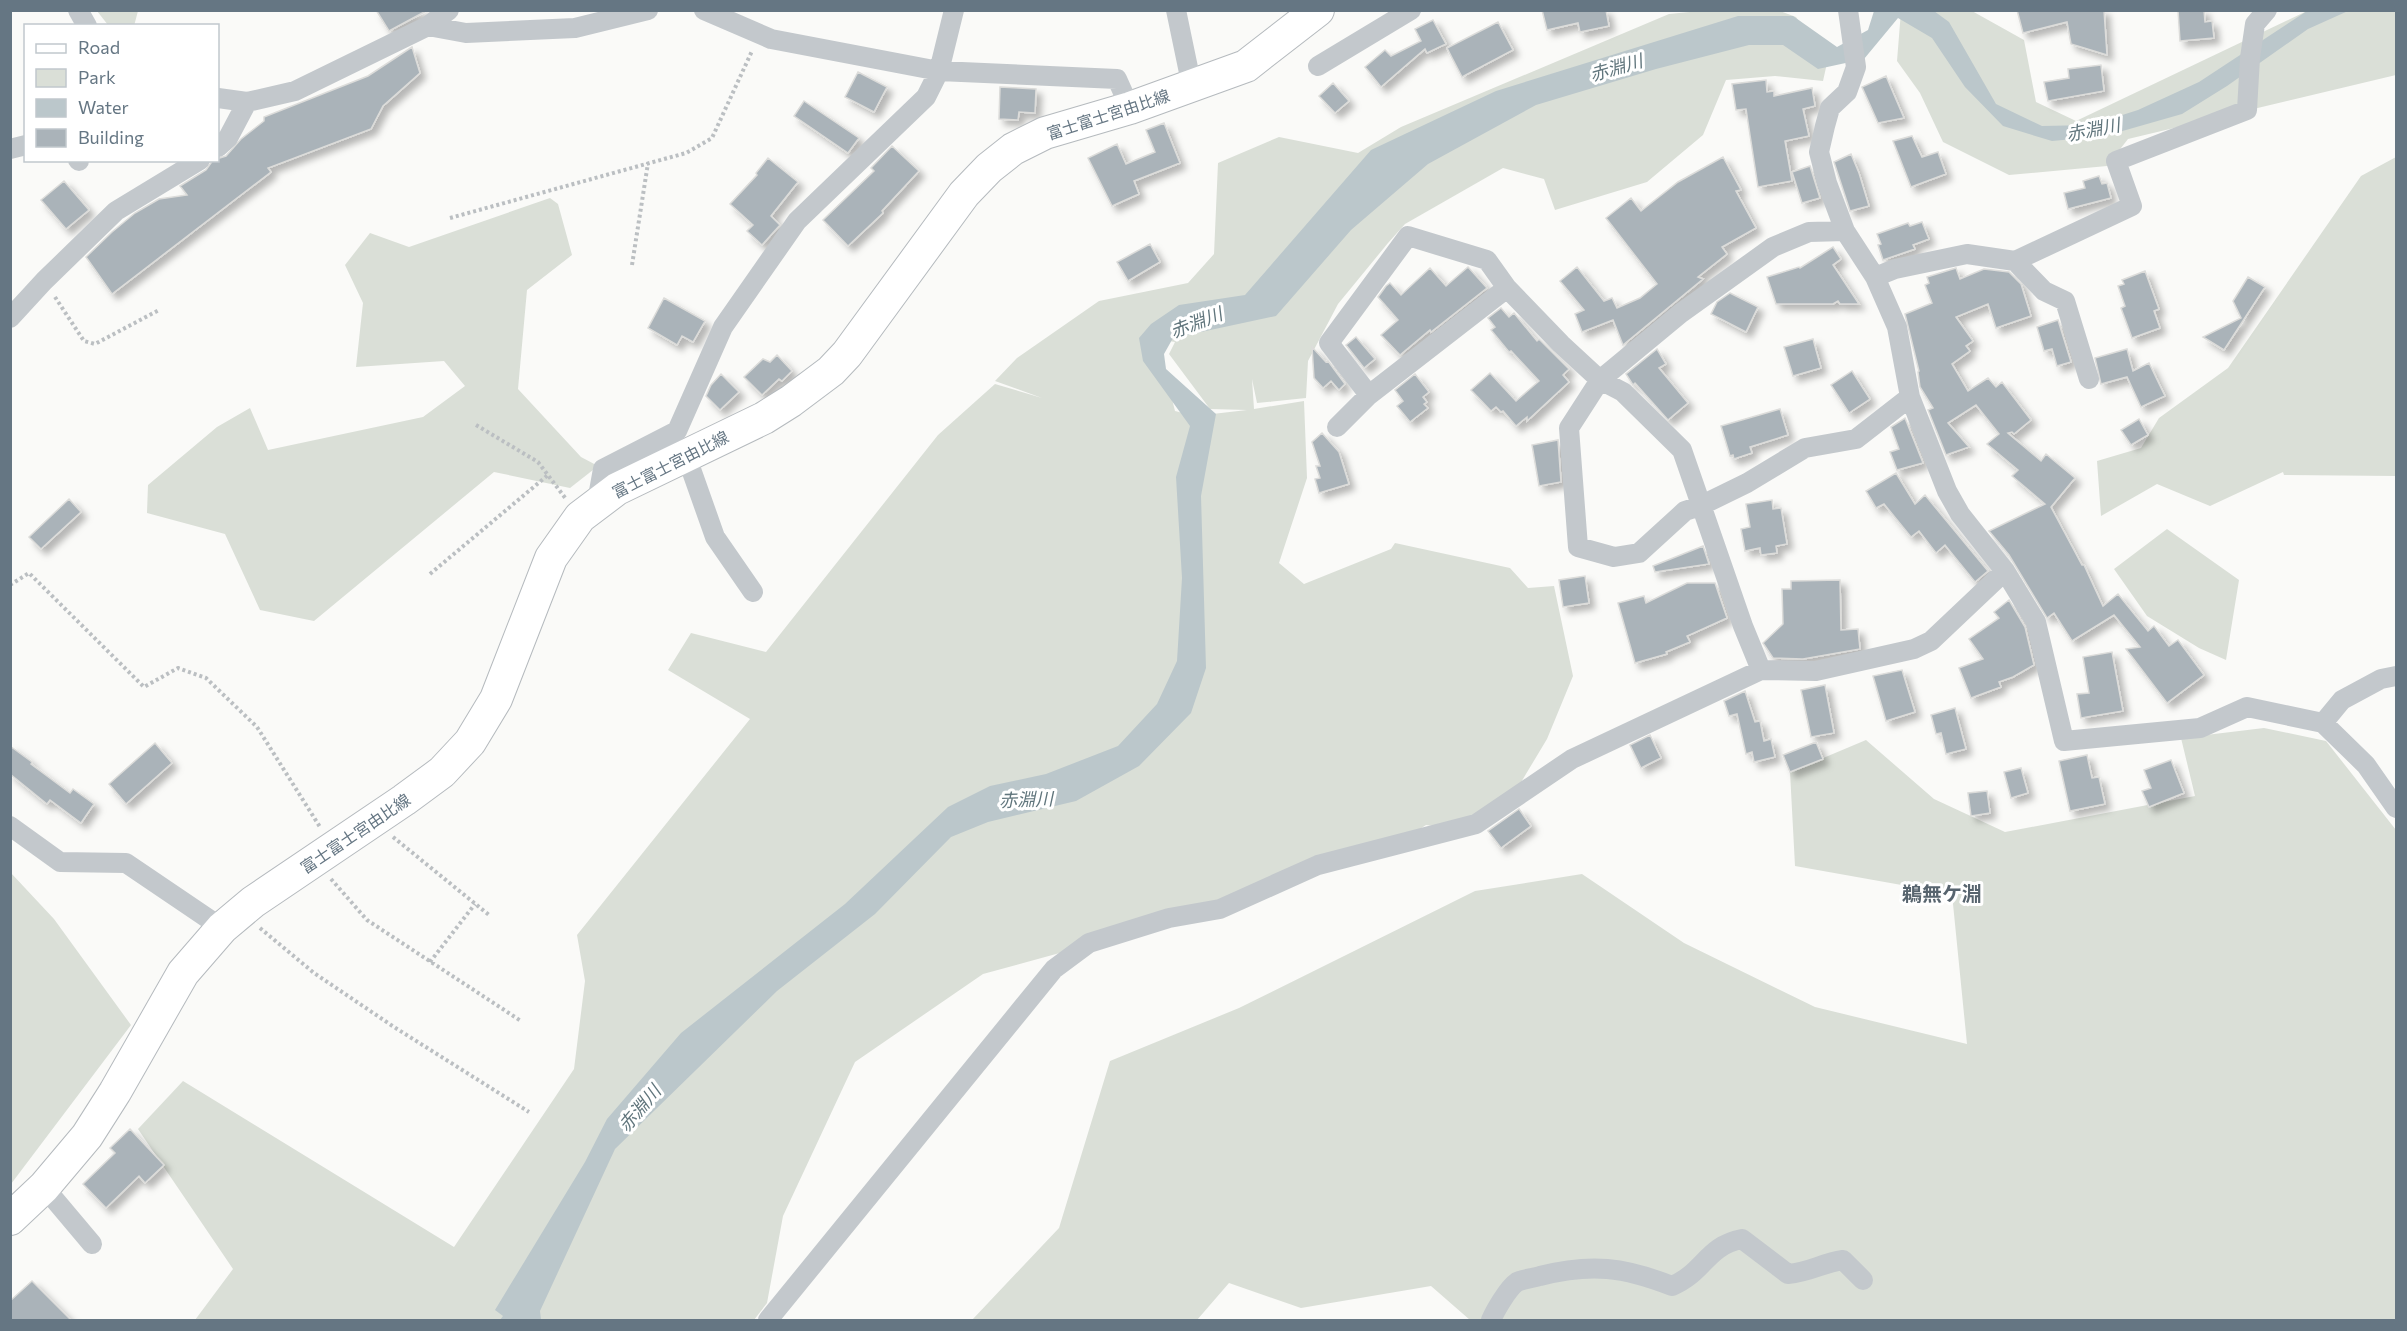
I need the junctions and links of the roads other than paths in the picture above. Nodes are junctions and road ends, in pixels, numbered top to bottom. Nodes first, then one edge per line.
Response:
1 (78, 10) edge
2 (449, 10) edge
3 (648, 10) edge
4 (704, 10) edge
5 (954, 10) edge
6 (1176, 10) edge
7 (1318, 10) edge
8 (1412, 10) edge
9 (1848, 10) edge
10 (2267, 10) edge
11 (86, 24) edge
12 (428, 26) junction
13 (1318, 66) dead end
14 (939, 71) junction
15 (1192, 87) junction
16 (219, 98) edge
17 (247, 102) junction
18 (1130, 108) junction
19 (219, 146) edge
20 (197, 162) edge
21 (1845, 231) junction
22 (2015, 261) junction
23 (1875, 277) junction
24 (1507, 288) junction
25 (10, 318) edge
26 (1600, 380) junction
27 (2089, 380) dead end
28 (1369, 395) junction
29 (1910, 397) junction
30 (1337, 426) dead end
31 (686, 455) junction
32 (1700, 506) junction
33 (588, 510) junction
34 (2005, 571) junction
35 (753, 592) dead end
36 (1761, 670) junction
37 (2397, 676) edge
38 (2323, 723) junction
39 (2397, 808) edge
40 (10, 826) edge
41 (231, 920) junction
42 (44, 1187) junction
43 (10, 1219) edge
44 (92, 1244) dead end
45 (1863, 1280) dead end
46 (768, 1320) edge
47 (1491, 1320) edge

1 - 11 street
2 - 12 street
3 - 12 street
4 - 14 street
5 - 14 street
6 - 15 street
7 - 15 main road, 富士富士宮由比線
8 - 13 street
9 - 21 street
10 - 22 street
12 - 17 street
14 - 18 street
14 - 33 street
15 - 18 main road, 富士富士宮由比線
16 - 17 street
17 - 19 street
18 - 31 main road, 富士富士宮由比線
20 - 25 street
21 - 23 street
21 - 26 street
22 - 23 street
22 - 27 street
23 - 29 street
24 - 26 street
24 - 28 street
24 - 28 street
26 - 32 street
26 - 32 street
28 - 30 street
29 - 32 street
29 - 34 street
31 - 33 main road, 富士富士宮由比線
31 - 35 street
32 - 36 street
33 - 41 main road, 富士富士宮由比線
34 - 36 street
34 - 38 street
36 - 46 street
37 - 38 street
38 - 39 street
40 - 41 street
41 - 42 main road, 富士富士宮由比線
42 - 43 main road, 富士富士宮由比線
42 - 44 street
45 - 47 street

